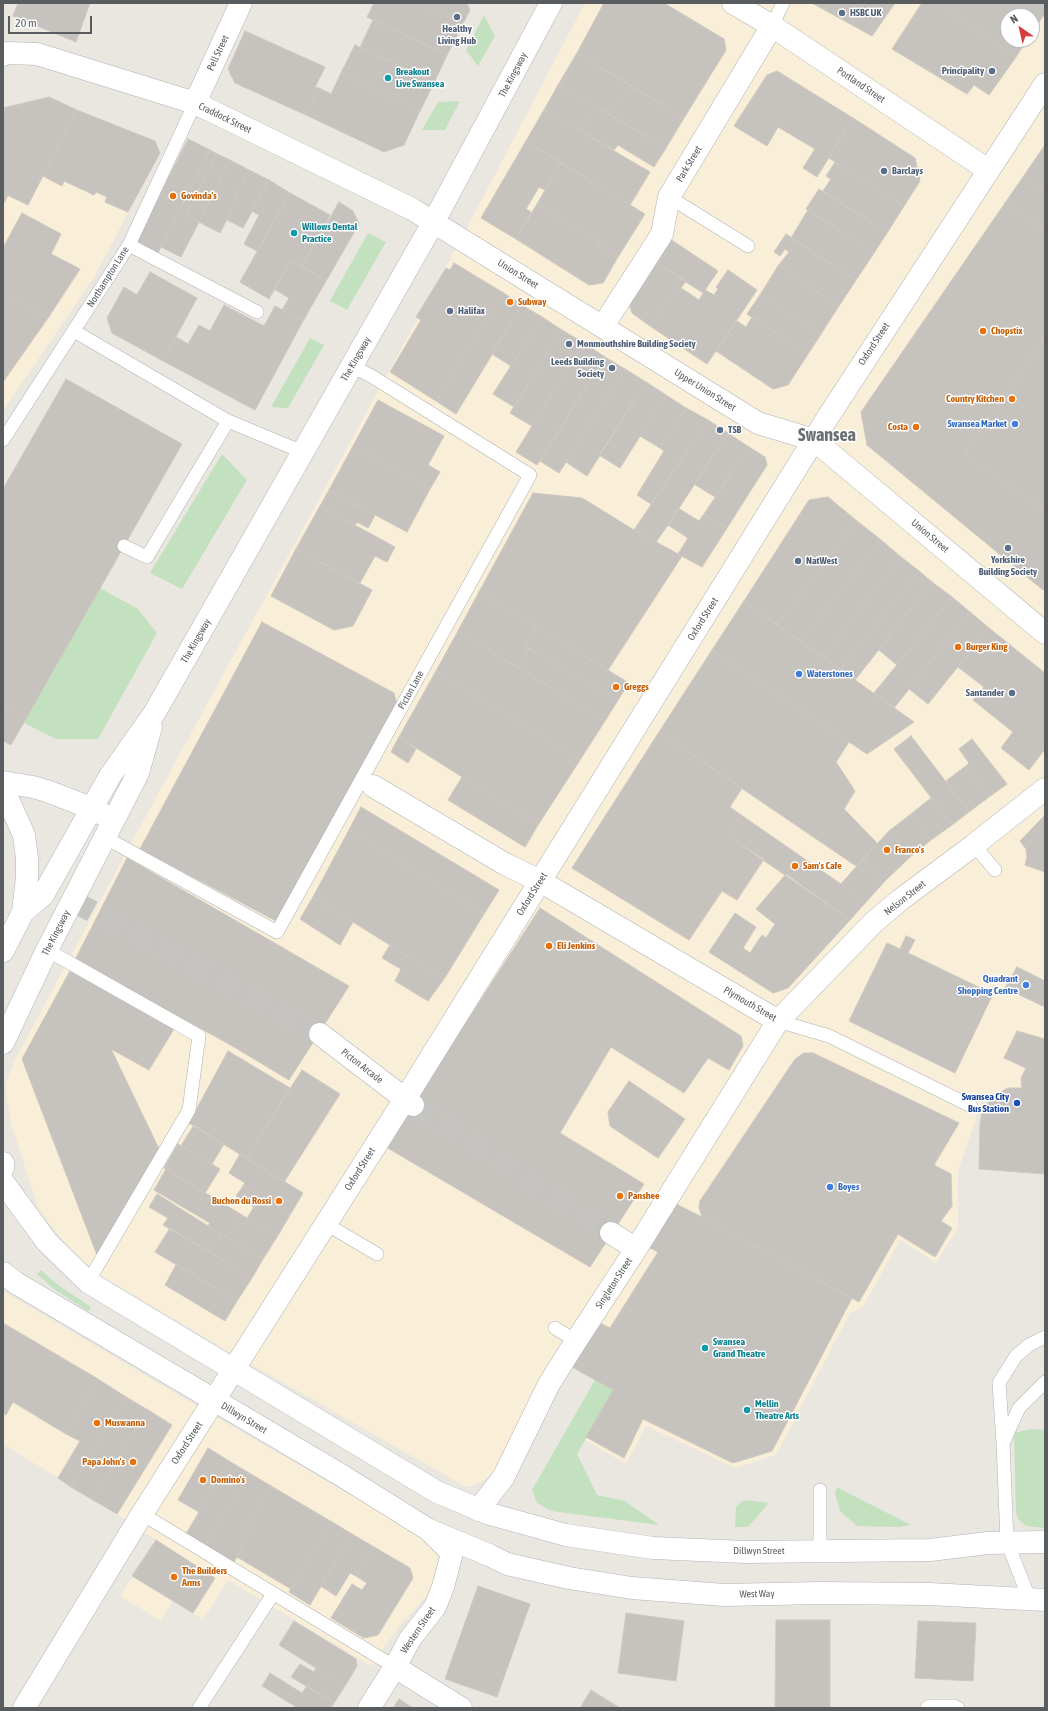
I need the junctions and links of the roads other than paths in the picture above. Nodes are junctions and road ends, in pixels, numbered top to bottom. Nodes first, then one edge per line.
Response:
1 (241, 3) edge
2 (551, 3) edge
3 (733, 3) edge
4 (783, 3) edge
5 (772, 26) junction
6 (3, 56) edge
7 (1045, 84) edge
8 (195, 103) junction
9 (988, 170) junction
10 (669, 197) junction
11 (433, 223) junction
12 (129, 245) junction
13 (748, 246) dead end
14 (257, 312) dead end
15 (603, 326) junction
16 (74, 331) junction
17 (352, 366) junction
18 (228, 421) junction
19 (3, 440) edge
20 (814, 440) junction
21 (303, 452) junction
22 (124, 546) dead end
23 (1045, 633) edge
24 (155, 712) junction
25 (3, 782) edge
26 (373, 786) dead end
27 (1045, 789) edge
28 (3, 792) edge
29 (91, 808) junction
30 (114, 835) junction
31 (974, 845) junction
32 (995, 870) dead end
33 (540, 881) junction
34 (23, 912) junction
35 (47, 950) junction
36 (3, 951) edge
37 (778, 1021) junction
38 (320, 1034) tunnel mouth
39 (3, 1043) edge
40 (409, 1102) junction
41 (971, 1106) dead end
42 (3, 1163) edge
43 (3, 1168) edge
44 (3, 1182) edge
45 (326, 1224) junction
46 (611, 1233) tunnel mouth
47 (636, 1249) junction
48 (377, 1254) dead end
49 (3, 1273) edge
50 (88, 1282) junction
51 (554, 1328) dead end
52 (1045, 1337) edge
53 (576, 1341) junction
54 (234, 1369) junction
55 (1045, 1382) edge
56 (215, 1400) junction
57 (1003, 1443) junction
58 (820, 1490) dead end
59 (478, 1510) junction
60 (142, 1514) junction
61 (429, 1530) junction
62 (1007, 1542) junction
63 (1045, 1542) edge
64 (820, 1551) junction
65 (489, 1555) joint
66 (273, 1594) junction
67 (1037, 1599) edge
68 (395, 1667) junction
69 (25, 1708) edge
70 (199, 1708) edge
71 (369, 1708) edge
72 (461, 1708) edge
73 (927, 1708) edge
74 (958, 1708) edge

1 - 8 street, Pell Street
2 - 11 street, The Kingsway
3 - 5 street, Portland Street
4 - 5 lane, Park Street
5 - 9 street, Portland Street
5 - 10 street, Park Street
6 - 8 street, Craddock Street
7 - 9 street, Oxford Street
8 - 11 street, Craddock Street
8 - 12 lane, Northampton Lane
9 - 20 street, Oxford Street
10 - 13 lane
10 - 15 street, Park Street
11 - 15 street, Union Street
11 - 17 street, The Kingsway
12 - 14 lane
12 - 16 lane, Northampton Lane
15 - 20 street, Upper Union Street
16 - 18 lane
16 - 19 lane, Northampton Lane
17 - 21 street, The Kingsway
17 - 30 lane, Picton Lane
18 - 21 lane
18 - 22 lane
20 - 23 street, Union Street
20 - 33 street, Oxford Street
21 - 24 street, The Kingsway
24 - 29 street, The Kingsway
24 - 30 street, The Kingsway
25 - 29 street
26 - 33 street, Plymouth Street
27 - 31 street, Nelson Street
28 - 34 street
29 - 30 street
29 - 34 street, The Kingsway
30 - 35 street, The Kingsway
31 - 32 lane
31 - 37 street, Nelson Street
33 - 37 street, Plymouth Street
33 - 40 street, Oxford Street
34 - 36 street, The Kingsway
35 - 39 street, The Kingsway
35 - 50 lane
37 - 41 lane, Plymouth Street
37 - 47 street, Singleton Street
38 - 40 street, Picton Arcade
40 - 45 street, Oxford Street
42 - 43 street
44 - 50 street
45 - 48 lane
45 - 54 street, Oxford Street
46 - 47 street
47 - 53 street, Singleton Street
49 - 56 street, Dillwyn Street
50 - 54 street
51 - 53 lane
52 - 57 lane
53 - 59 street, Singleton Street
54 - 56 street, Oxford Street
54 - 59 street
55 - 57 lane
56 - 60 street, Oxford Street
56 - 61 street, Dillwyn Street
57 - 62 lane
58 - 64 lane
59 - 64 street, Dillwyn Street
60 - 66 lane
60 - 69 street, Oxford Street
61 - 65 street, Dillwyn Street
61 - 68 street, Western Street
62 - 63 street, Dillwyn Street
62 - 64 street, Dillwyn Street
62 - 67 lane
65 - 67 street, West Way
66 - 68 lane
66 - 70 lane
68 - 71 street, Western Street
68 - 72 street
73 - 74 lane

